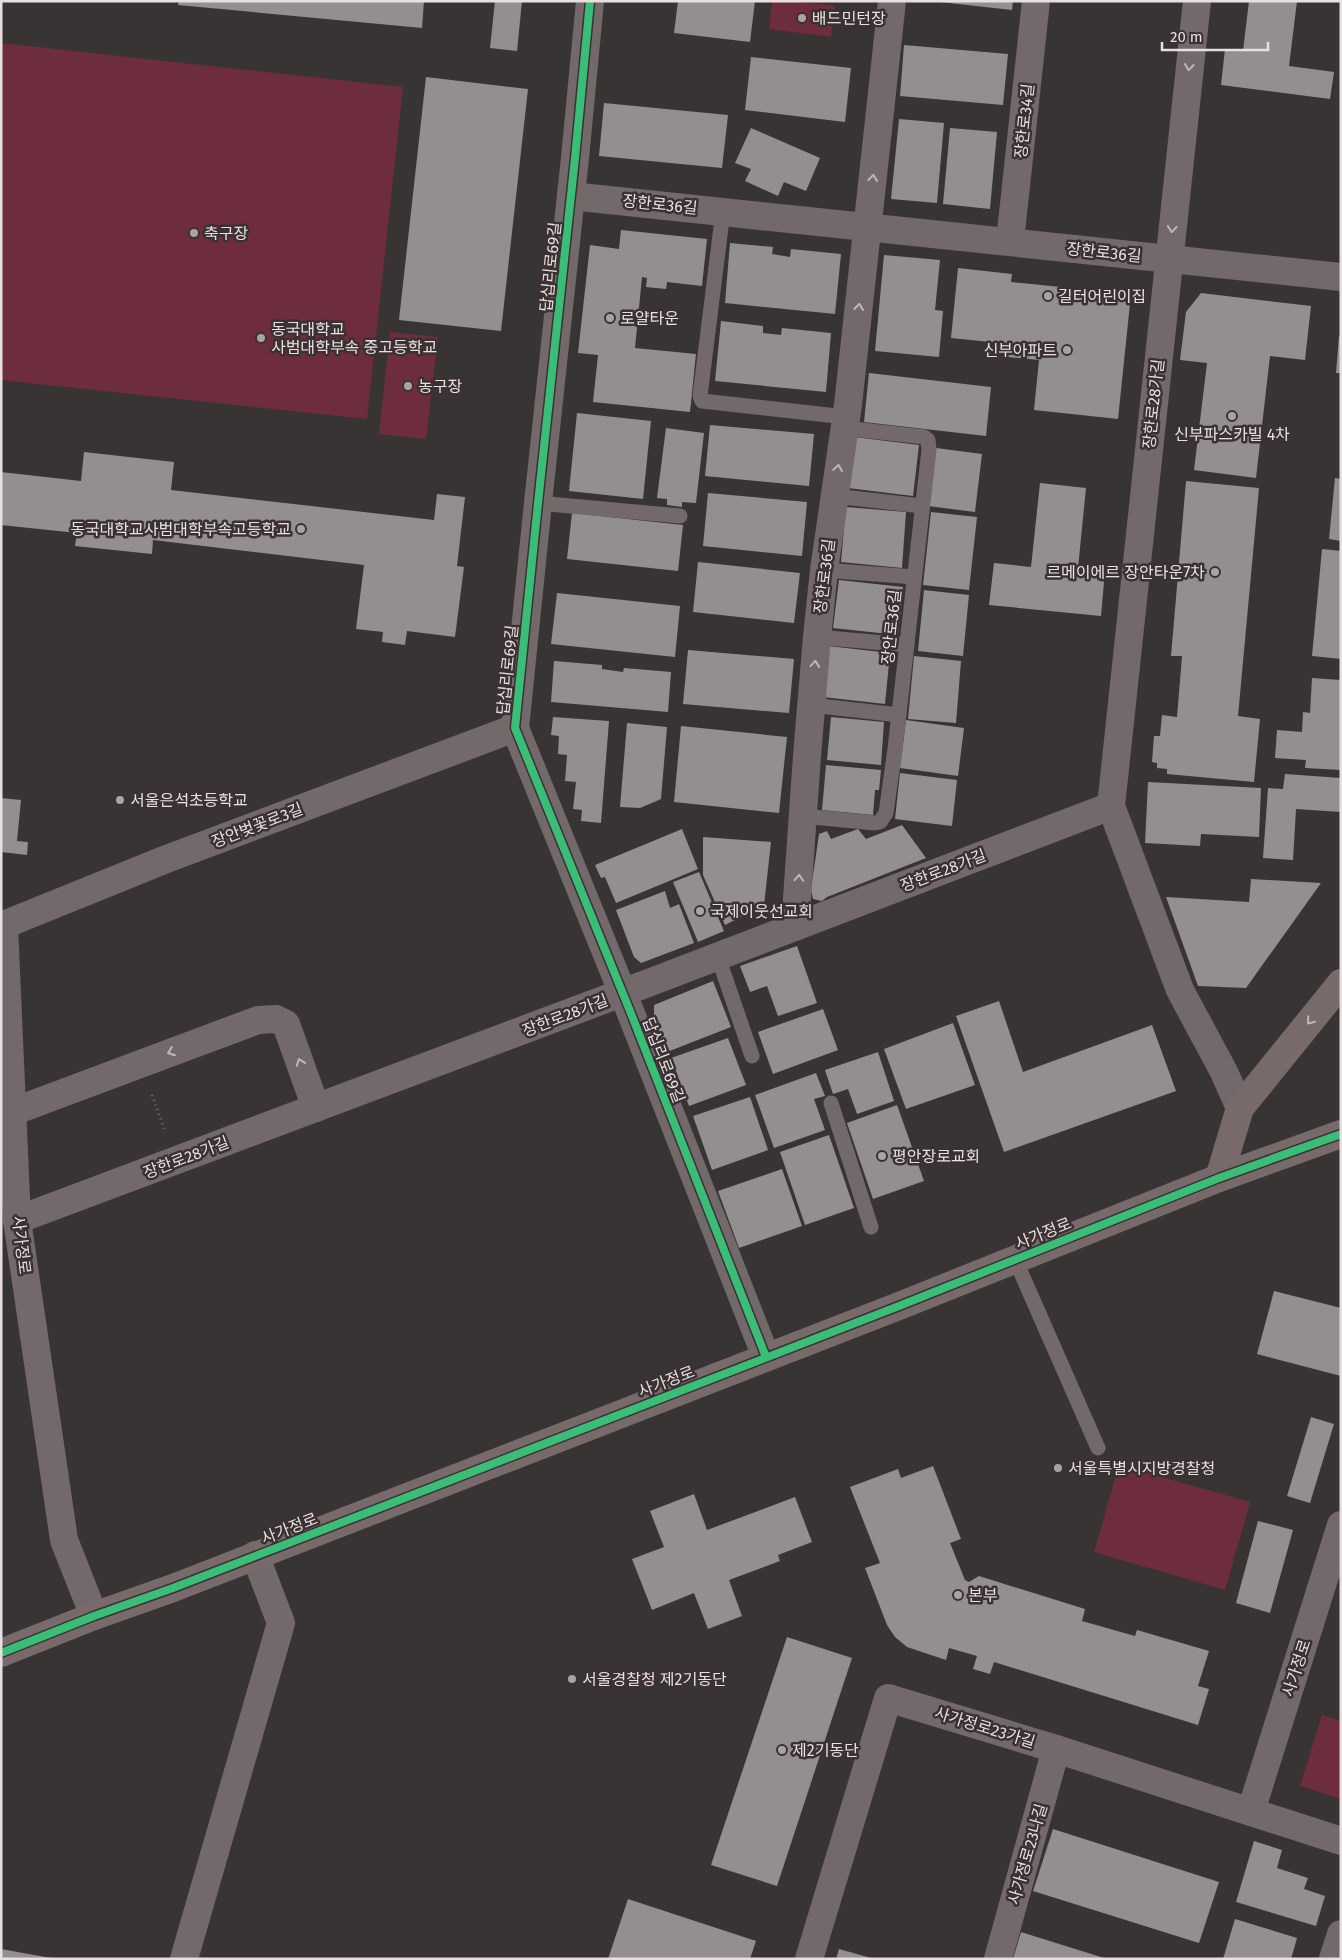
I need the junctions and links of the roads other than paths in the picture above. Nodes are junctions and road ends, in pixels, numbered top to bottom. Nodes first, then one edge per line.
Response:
1 (590, 1) edge
2 (892, 1) edge
3 (1036, 1) edge
4 (1197, 1) edge
5 (572, 196) junction
6 (723, 211) junction
7 (868, 226) junction
8 (1010, 242) junction
9 (1168, 259) junction
10 (1341, 277) edge
11 (845, 422) junction
12 (834, 496) junction
13 (538, 503) junction
14 (922, 506) junction
15 (680, 516) dead end
16 (824, 570) junction
17 (914, 577) junction
18 (817, 637) junction
19 (907, 645) junction
20 (811, 705) junction
21 (899, 715) junction
22 (515, 728) junction
23 (1111, 806) junction
24 (803, 816) junction
25 (2, 926) edge
26 (795, 927) junction
27 (718, 957) junction
28 (1341, 984) edge
29 (623, 993) junction
30 (752, 1056) dead end
31 (831, 1102) dead end
32 (316, 1108) junction
33 (1240, 1108) junction
34 (12, 1112) junction
35 (1341, 1134) edge
36 (1219, 1178) junction
37 (17, 1220) junction
38 (871, 1228) dead end
39 (1015, 1259) junction
40 (766, 1357) junction
41 (1098, 1448) dead end
42 (1341, 1525) edge
43 (255, 1555) junction
44 (94, 1616) junction
45 (1, 1653) edge
46 (1056, 1749) junction
47 (1250, 1811) junction
48 (1341, 1841) edge
49 (1341, 1934) edge
50 (184, 1959) edge
51 (808, 1959) edge
52 (998, 1959) edge
53 (1333, 1959) edge

1 - 5 street, 답십리로69길
7 -> 2 street
3 - 8 street, 장한로34길
4 -> 9 street, 장한로28가길
5 - 6 street, 장한로36길
5 - 13 street, 답십리로69길
6 - 7 street, 장한로36길
6 - 11 lane
7 - 8 street, 장한로36길
11 -> 7 street, 장한로36길
8 - 9 street, 장한로36길
9 - 10 street, 장한로36길
9 - 23 street, 장한로28가길
12 -> 11 street, 장한로36길
11 - 14 lane, 장안로36길
12 - 14 lane
12 - 16 street, 장한로36길
13 - 15 lane
13 - 22 street, 답십리로69길
14 - 17 lane, 장안로36길
16 - 17 lane
16 - 18 street, 장한로36길
17 - 19 lane, 장안로36길
18 - 19 lane
20 -> 18 street, 장한로36길
19 - 21 lane, 장안로36길
20 - 21 lane
20 - 24 street, 장한로36길
21 - 24 lane, 장안로36길
22 - 25 street, 장안벚꽃로3길
22 - 29 street, 답십리로69길
23 - 26 street, 장한로28가길
23 - 33 street, 장한로28가길
26 -> 24 street, 장한로36길
25 - 34 street, 사가정로
26 - 27 street, 장한로28가길
27 - 29 street, 장한로28가길
27 - 30 lane
28 -> 33 main road
29 - 32 street, 장한로28가길
29 - 40 street, 답십리로69길
31 - 38 lane
32 -> 34 street
32 - 37 street, 장한로28가길
33 - 36 main road
34 - 37 street, 사가정로
35 - 36 main road, 사가정로
36 - 39 main road, 사가정로
37 - 44 street, 사가정로
39 - 40 main road, 사가정로
39 - 41 lane
40 - 43 main road, 사가정로
42 - 47 street, 사가정로
43 - 44 main road, 사가정로
43 - 50 street
44 - 45 main road, 사가정로
46 - 47 street, 사가정로23가길
46 - 51 street, 사가정로23가길
46 - 52 street, 사가정로23나길
47 - 48 street, 사가정로23가길
49 - 53 street

